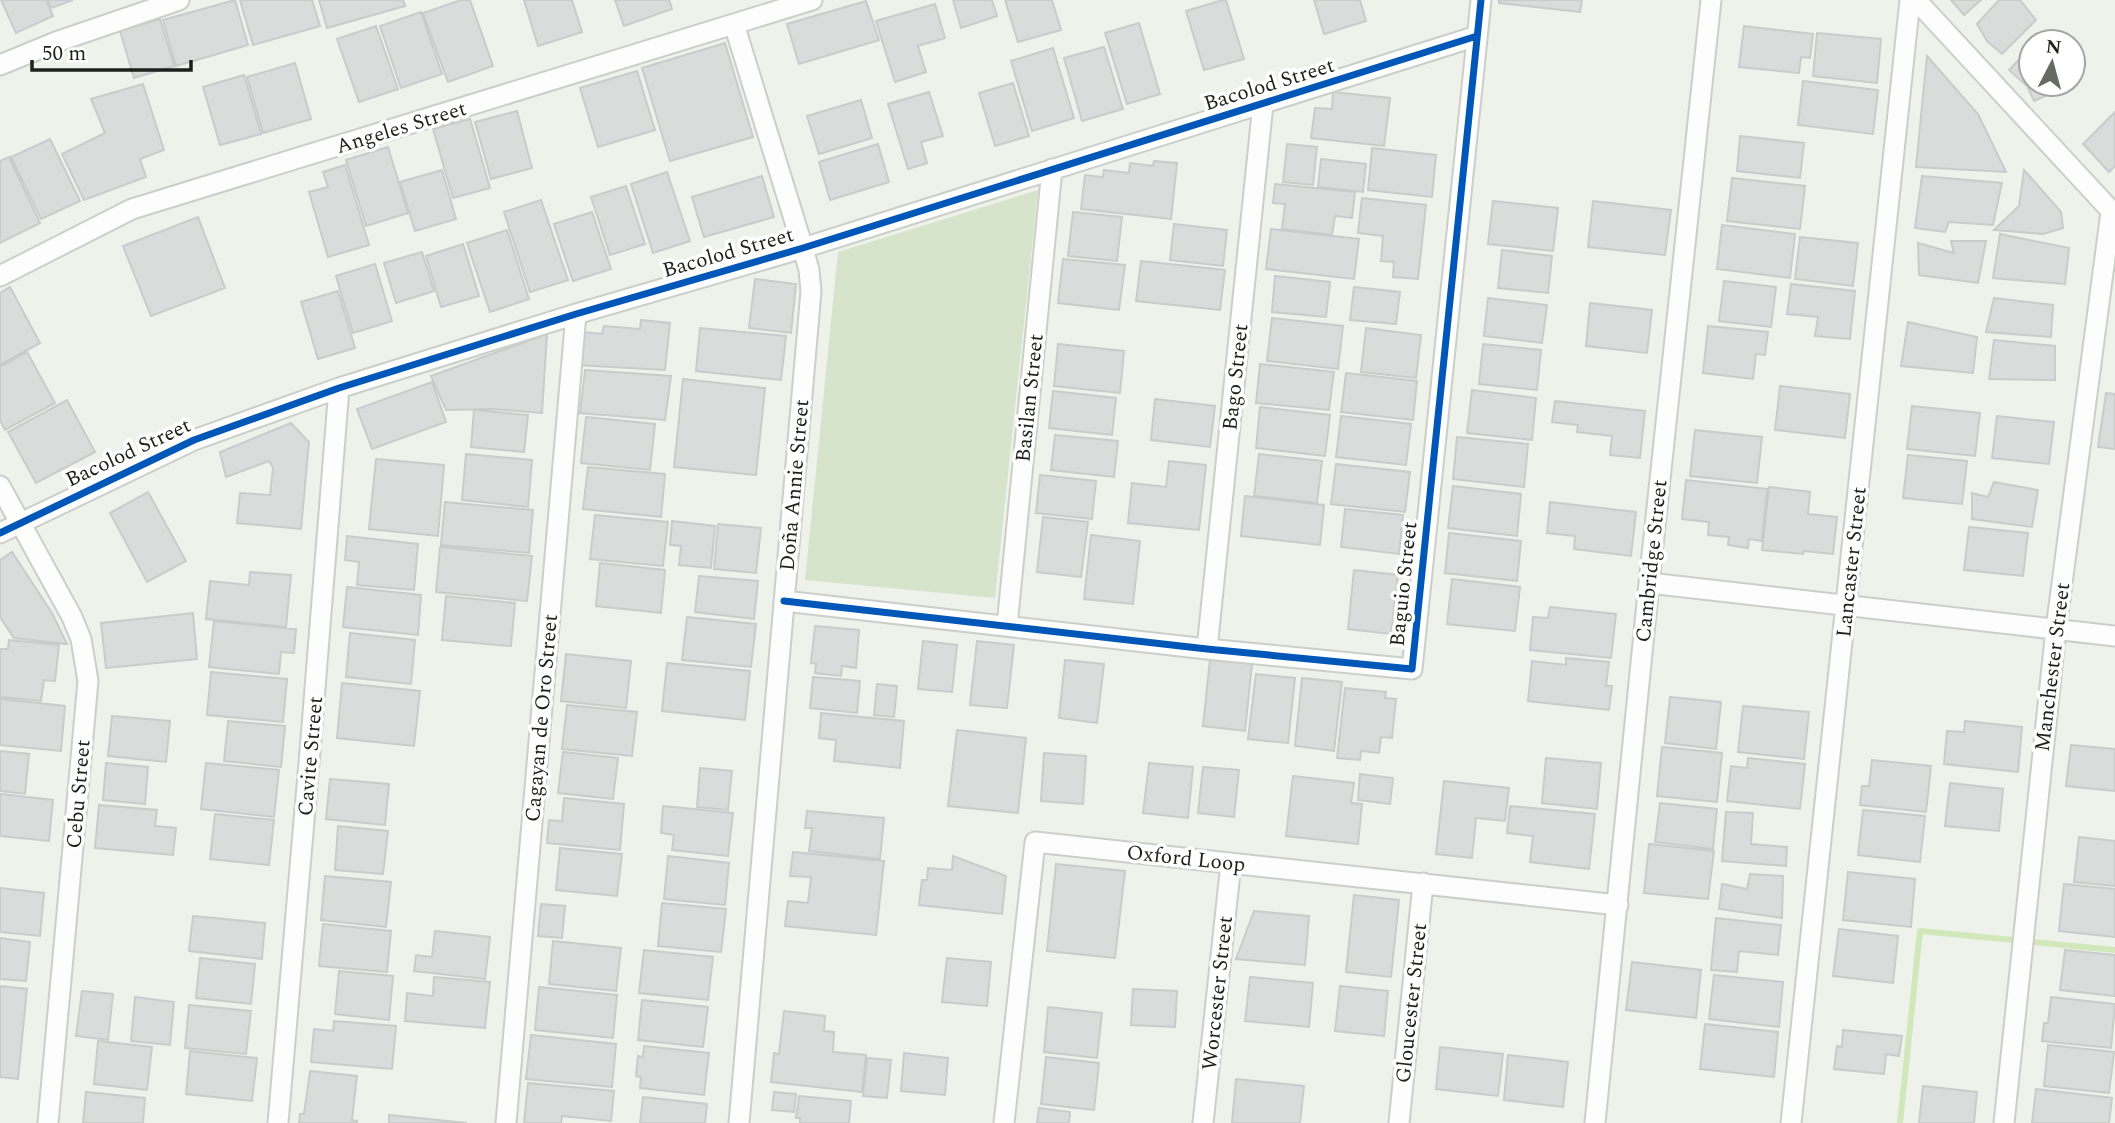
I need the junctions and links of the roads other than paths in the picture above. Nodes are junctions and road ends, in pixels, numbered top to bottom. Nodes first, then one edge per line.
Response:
1 (179, 0) edge
2 (812, 0) edge
3 (1481, 0) edge
4 (1711, 0) edge
5 (1910, 0) edge
6 (1916, 0) edge
7 (734, 24) junction
8 (1477, 36) junction
9 (0, 65) edge
10 (1263, 104) junction
11 (1052, 169) junction
12 (2113, 214) edge
13 (803, 248) junction
14 (0, 276) edge
15 (576, 314) junction
16 (339, 388) junction
17 (0, 486) edge
18 (19, 523) junction
19 (0, 533) edge
20 (1649, 583) junction
21 (784, 601) junction
22 (1847, 606) junction
23 (1007, 626) junction
24 (2056, 629) junction
25 (2115, 636) edge
26 (1207, 649) junction
27 (1231, 863) junction
28 (1423, 883) junction
29 (1618, 905) junction
30 (48, 1123) edge
31 (278, 1123) edge
32 (506, 1123) edge
33 (739, 1123) edge
34 (1004, 1123) edge
35 (1203, 1123) edge
36 (1399, 1123) edge
37 (1595, 1123) edge
38 (1791, 1123) edge
39 (2004, 1123) edge

1 - 9 street
2 - 7 street, Angeles Street
3 - 8 street, Baguio Street
4 - 20 street, Cambridge Street
5 - 22 street, Lancaster Street
6 - 12 street
7 - 13 street, Doña Annie Street
7 - 14 street, Angeles Street
8 - 10 street, Bacolod Street
8 - 26 street, Baguio Street
10 - 11 street, Bacolod Street
10 - 26 street, Bago Street
11 - 13 street, Bacolod Street
11 - 23 street, Basilan Street
12 - 24 street, Manchester Street
13 - 15 street, Bacolod Street
13 - 21 street, Doña Annie Street
15 - 16 street, Bacolod Street
15 - 32 street, Cagayan de Oro Street
16 - 18 street, Bacolod Street
16 - 31 street, Cavite Street
17 - 18 street, Cebu Street
18 - 19 street, Bacolod Street
18 - 30 street, Cebu Street
20 - 22 street
20 - 29 street, Cambridge Street
21 - 23 street, Baguio Street
21 - 33 street, Doña Annie Street
22 - 24 street
22 - 38 street, Lancaster Street
23 - 26 street, Baguio Street
24 - 25 street
24 - 39 street, Manchester Street
27 - 28 street, Oxford Loop
27 - 34 street, Oxford Loop
27 - 35 street, Worcester Street
28 - 29 street, Oxford Loop
28 - 36 street, Gloucester Street
29 - 37 street, Cambridge Street

